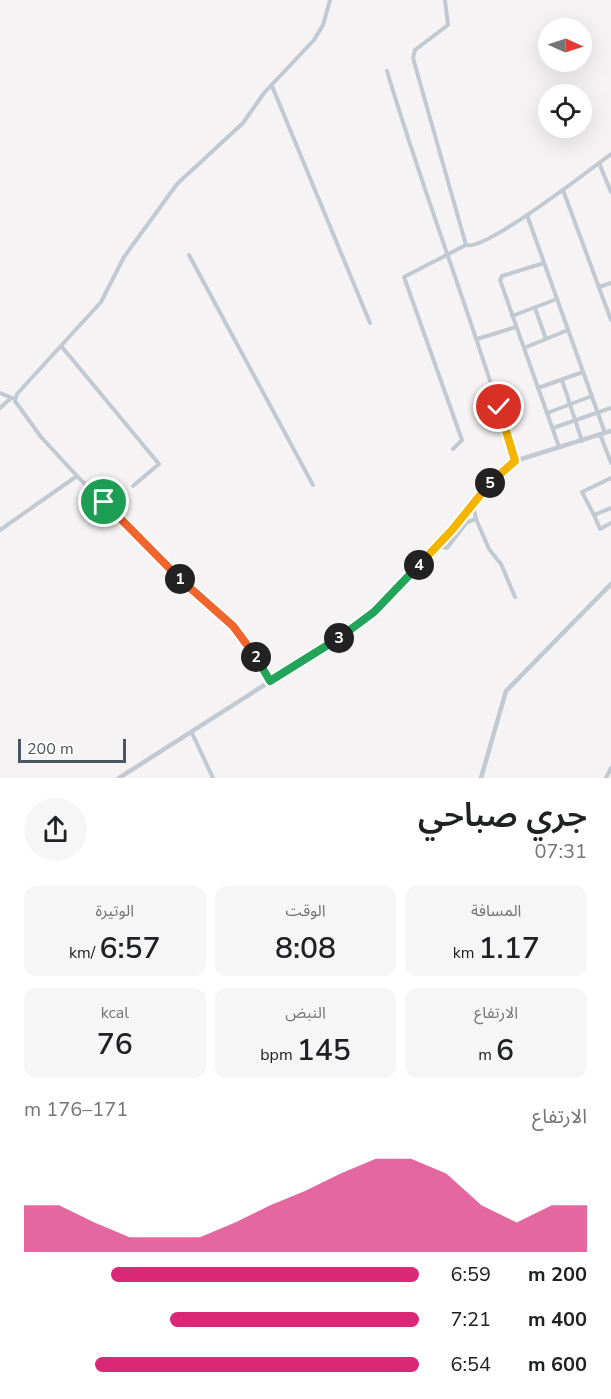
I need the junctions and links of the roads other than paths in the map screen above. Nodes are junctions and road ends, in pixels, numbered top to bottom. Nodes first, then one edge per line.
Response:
1 (330, 0) edge
2 (445, 0) edge
3 (387, 71) dead end
4 (272, 86) junction
5 (611, 154) edge
6 (599, 163) junction
7 (563, 190) junction
8 (611, 192) edge
9 (527, 215) junction
10 (466, 245) junction
11 (189, 255) dead end
12 (446, 255) junction
13 (544, 263) junction
14 (611, 283) edge
15 (599, 287) junction
16 (557, 299) junction
17 (535, 308) junction
18 (512, 316) junction
19 (611, 320) edge
20 (370, 322) dead end
21 (516, 327) junction
22 (568, 330) junction
23 (477, 339) junction
24 (546, 339) junction
25 (62, 347) junction
26 (524, 348) junction
27 (583, 372) junction
28 (562, 380) junction
29 (538, 388) junction
30 (0, 393) edge
31 (592, 396) junction
32 (13, 398) junction
33 (570, 404) junction
34 (0, 408) edge
35 (611, 408) edge
36 (598, 412) junction
37 (547, 413) junction
38 (575, 420) junction
39 (553, 428) junction
40 (605, 433) edge
41 (582, 441) junction
42 (559, 447) junction
43 (453, 449) dead end
44 (515, 461) junction
45 (611, 463) edge
46 (77, 476) junction
47 (611, 478) edge
48 (313, 485) dead end
49 (133, 486) dead end
50 (473, 505) junction
51 (611, 508) edge
52 (594, 515) junction
53 (476, 519) junction
54 (611, 523) edge
55 (0, 530) edge
56 (436, 546) junction
57 (611, 584) edge
58 (514, 597) dead end
59 (270, 681) junction
60 (192, 733) junction
61 (611, 768) edge
62 (118, 778) edge
63 (213, 778) edge
64 (481, 778) edge
65 (606, 778) edge

1 - 4 street
2 - 10 street
3 - 12 street
4 - 20 street
4 - 25 street
5 - 6 street
6 - 7 street
6 - 8 street
7 - 9 street
7 - 15 street
9 - 10 street
9 - 13 street
10 - 12 street
11 - 48 street
12 - 23 street
12 - 43 street
13 - 16 street
13 - 18 street
14 - 15 street
15 - 19 street
16 - 17 street
16 - 22 street
17 - 18 street
17 - 24 street
18 - 21 street
21 - 23 street
21 - 26 street
22 - 24 street
22 - 27 street
23 - 44 street
24 - 26 street
25 - 32 street
25 - 49 street
26 - 29 street
27 - 28 street
27 - 31 street
28 - 29 street
28 - 33 street
29 - 37 street
30 - 32 street
31 - 33 street
31 - 36 street
32 - 34 street
32 - 46 street
33 - 37 street
33 - 38 street
35 - 36 street
36 - 38 street
36 - 40 street
37 - 39 street
38 - 39 street
38 - 41 street
39 - 42 street
40 - 41 street
40 - 45 street
41 - 42 street
42 - 44 street
44 - 50 street
46 - 55 street
46 - 59 street
47 - 52 street
50 - 53 street
50 - 56 street
51 - 52 street
52 - 54 street
53 - 56 street
53 - 58 street
56 - 59 street
57 - 64 street
59 - 60 street
60 - 62 street
60 - 63 street
61 - 65 street

